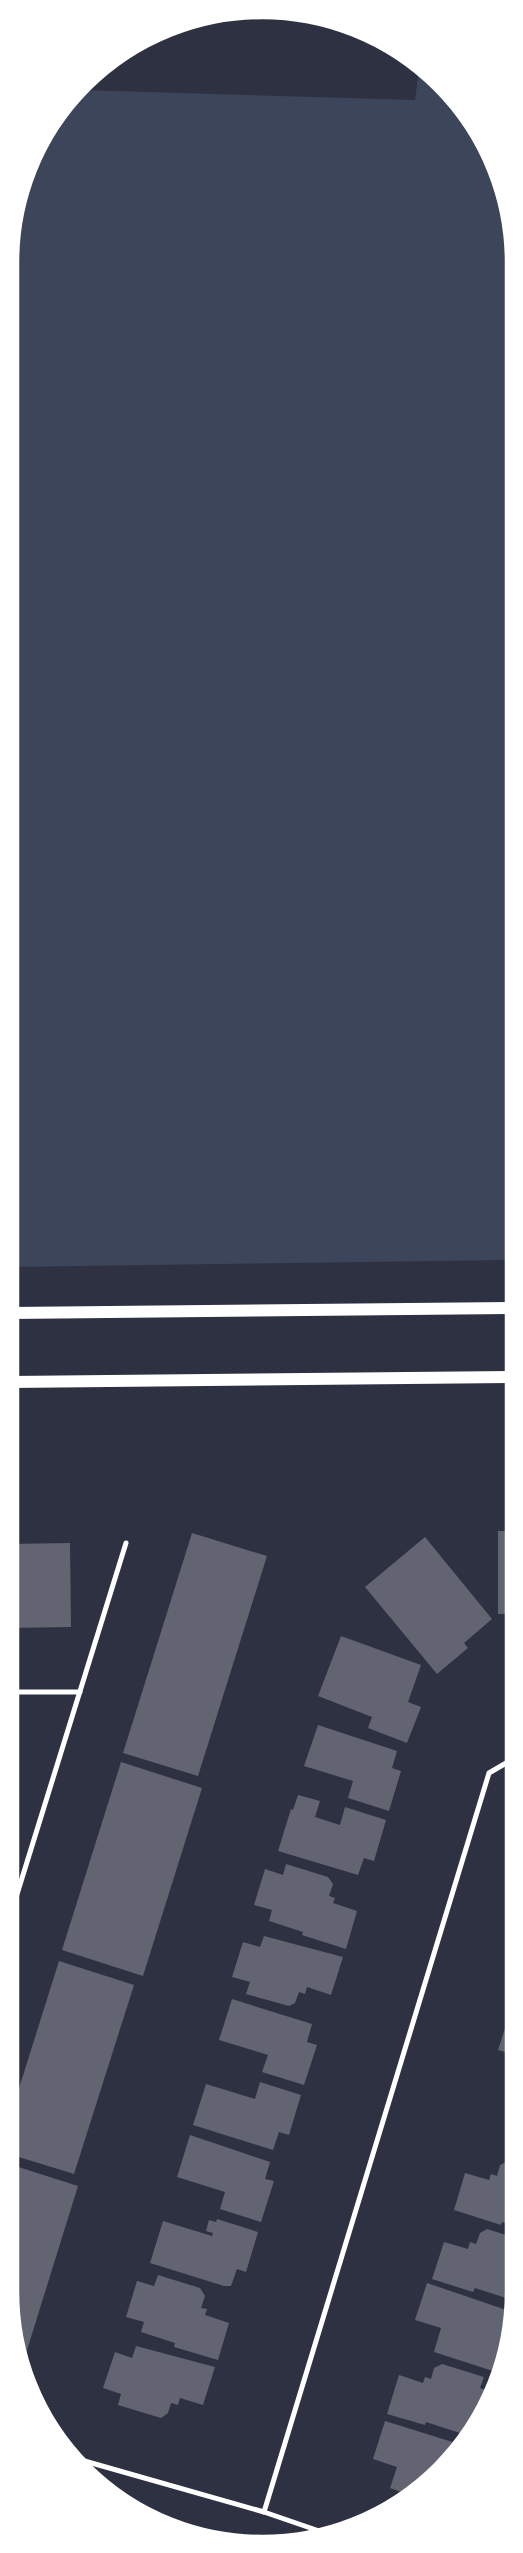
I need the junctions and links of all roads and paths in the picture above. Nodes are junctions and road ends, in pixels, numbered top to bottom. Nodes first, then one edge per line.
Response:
1 (506, 1308) edge
2 (18, 1314) edge
3 (506, 1377) edge
4 (18, 1382) edge
5 (126, 1543) dead end
6 (18, 1692) edge
7 (80, 1692) junction
8 (506, 1763) edge
9 (18, 1891) edge
10 (87, 2462) edge
11 (264, 2512) junction
12 (315, 2530) edge

1 - 2 main road
3 - 4 main road
5 - 7 street
6 - 7 street
7 - 9 street
8 - 11 street
10 - 11 street
11 - 12 street

